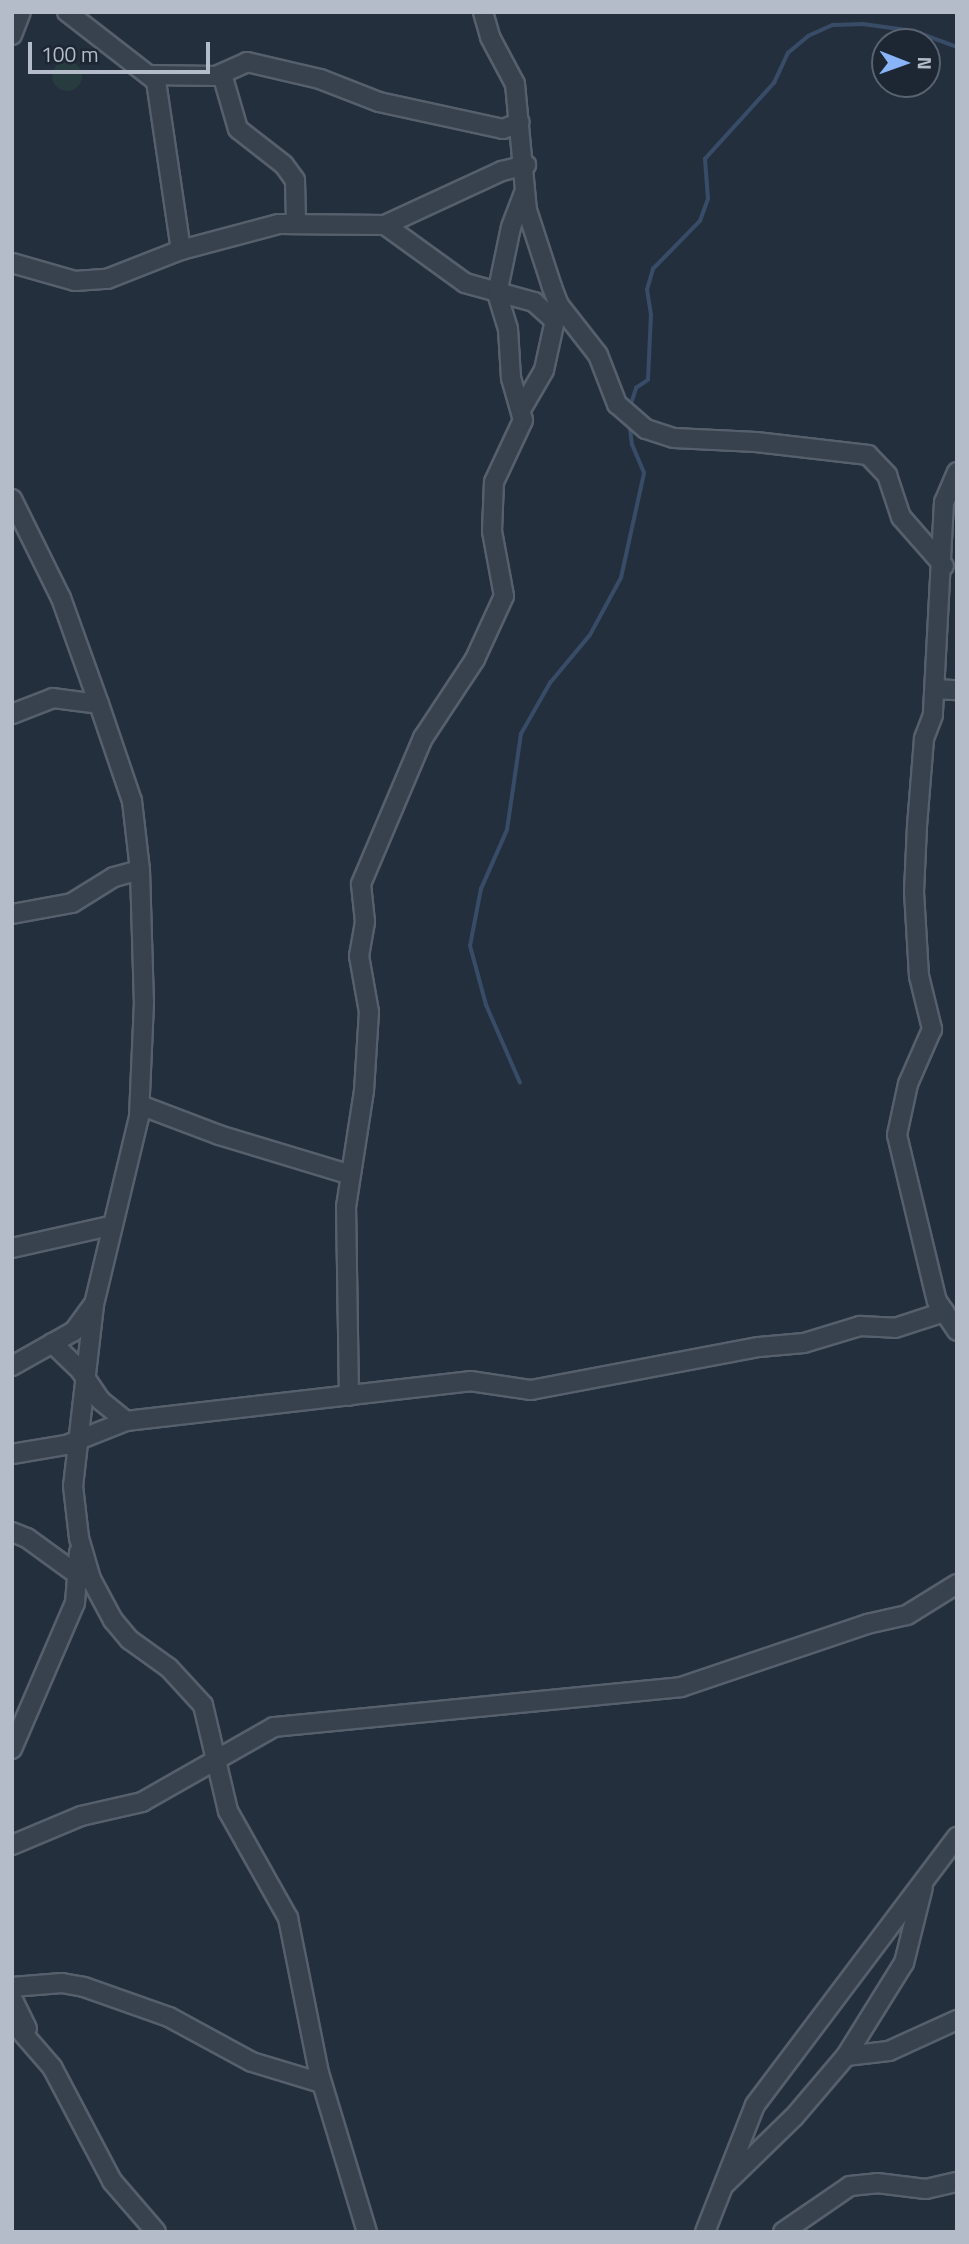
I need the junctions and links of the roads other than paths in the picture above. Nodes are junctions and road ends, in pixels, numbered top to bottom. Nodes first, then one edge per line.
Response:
1 (21, 12) edge
2 (67, 12) edge
3 (483, 12) edge
4 (12, 35) edge
5 (222, 74) junction
6 (150, 75) junction
7 (520, 121) junction
8 (526, 165) junction
9 (525, 191) junction
10 (296, 222) junction
11 (385, 225) junction
12 (181, 250) junction
13 (12, 263) edge
14 (497, 294) junction
15 (556, 312) junction
16 (522, 408) junction
17 (957, 472) edge
18 (12, 499) edge
19 (944, 566) junction
20 (935, 689) junction
21 (957, 690) edge
22 (99, 704) junction
23 (12, 714) edge
24 (140, 870) junction
25 (12, 914) edge
26 (140, 1105) junction
27 (348, 1174) junction
28 (110, 1226) junction
29 (12, 1248) edge
30 (94, 1305) junction
31 (944, 1312) junction
32 (957, 1331) edge
33 (52, 1343) junction
34 (12, 1366) edge
35 (85, 1378) junction
36 (349, 1396) junction
37 (126, 1421) junction
38 (77, 1442) junction
39 (12, 1454) edge
40 (12, 1532) edge
41 (79, 1538) junction
42 (78, 1574) junction
43 (957, 1584) edge
44 (99, 1596) junction
45 (12, 1749) edge
46 (218, 1758) junction
47 (957, 1837) edge
48 (12, 1845) edge
49 (923, 1884) junction
50 (12, 1987) edge
51 (12, 1998) edge
52 (12, 2021) edge
53 (957, 2021) edge
54 (31, 2039) junction
55 (846, 2056) junction
56 (321, 2084) junction
57 (957, 2182) edge
58 (722, 2187) junction
59 (156, 2232) edge
60 (367, 2232) edge
61 (705, 2232) edge
62 (783, 2232) edge

1 - 4 street
2 - 6 street
3 - 7 street
5 - 6 street
5 - 7 street
5 - 10 street
6 - 12 street
7 - 8 street
8 - 9 street
8 - 11 street
9 - 14 street
9 - 15 street
10 - 11 street
10 - 12 street
11 - 14 street
12 - 13 street
14 - 15 street
14 - 16 street
15 - 16 street
15 - 19 street
16 - 27 street
17 - 19 street
18 - 22 street
19 - 20 street
20 - 21 street
20 - 31 street
22 - 23 street
22 - 24 street
24 - 25 street
24 - 26 street
26 - 27 street
26 - 28 street
27 - 36 street
28 - 29 street
28 - 30 street
30 - 33 street
30 - 35 street
31 - 32 street
31 - 36 street
33 - 34 street
33 - 35 street
35 - 37 street
35 - 38 street
36 - 37 street
37 - 38 street
38 - 39 street
38 - 41 street
40 - 42 street
41 - 42 street
41 - 44 street
42 - 44 street
42 - 45 street
43 - 46 street
44 - 46 street
46 - 48 street
46 - 56 street
47 - 49 street
49 - 55 street
49 - 58 street
50 - 56 street
51 - 54 street
52 - 54 street
53 - 55 street
54 - 59 street
55 - 58 street
56 - 60 street
57 - 62 street
58 - 61 street

